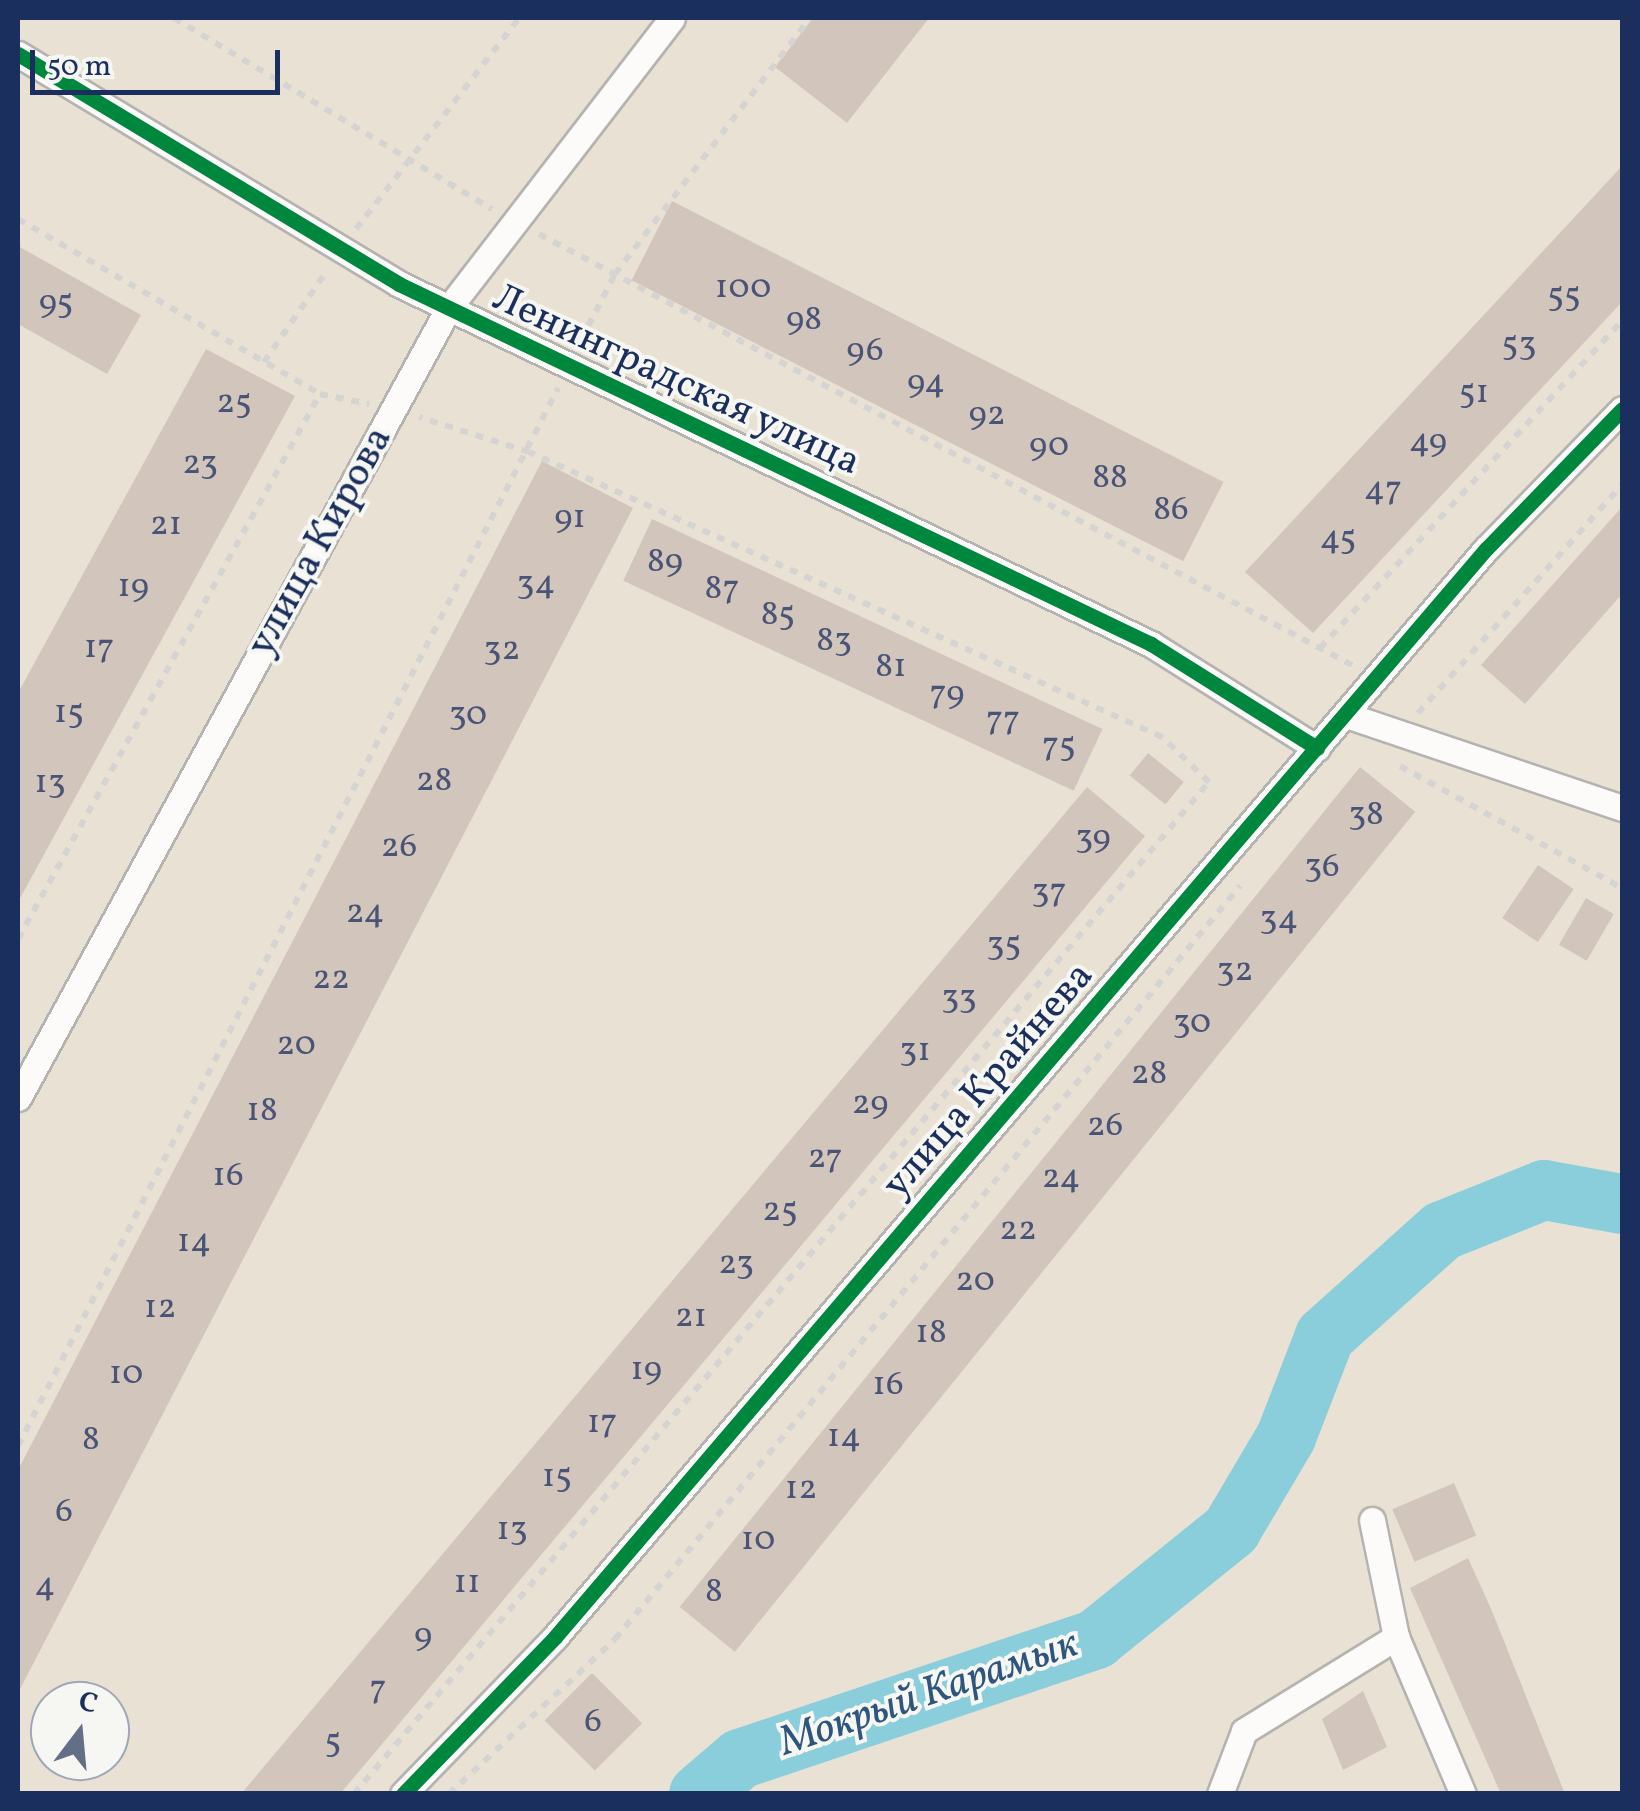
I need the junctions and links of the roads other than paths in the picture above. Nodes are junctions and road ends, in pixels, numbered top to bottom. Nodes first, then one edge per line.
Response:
1 (672, 18) edge
2 (18, 54) edge
3 (448, 309) junction
4 (1622, 409) edge
5 (1346, 715) junction
6 (1317, 748) junction
7 (1622, 808) edge
8 (18, 1098) edge
9 (1372, 1520) dead end
10 (1396, 1637) junction
11 (404, 1794) edge
12 (1220, 1794) edge
13 (1463, 1794) edge

1 - 3 street, улица Кирова
2 - 3 street, Ленинградская улица
3 - 6 street, Ленинградская улица
3 - 8 street, улица Кирова
4 - 5 street, улица Крайнева
5 - 6 street, улица Крайнева
5 - 7 street
6 - 11 street, улица Крайнева
9 - 10 street
10 - 12 street
10 - 13 street

